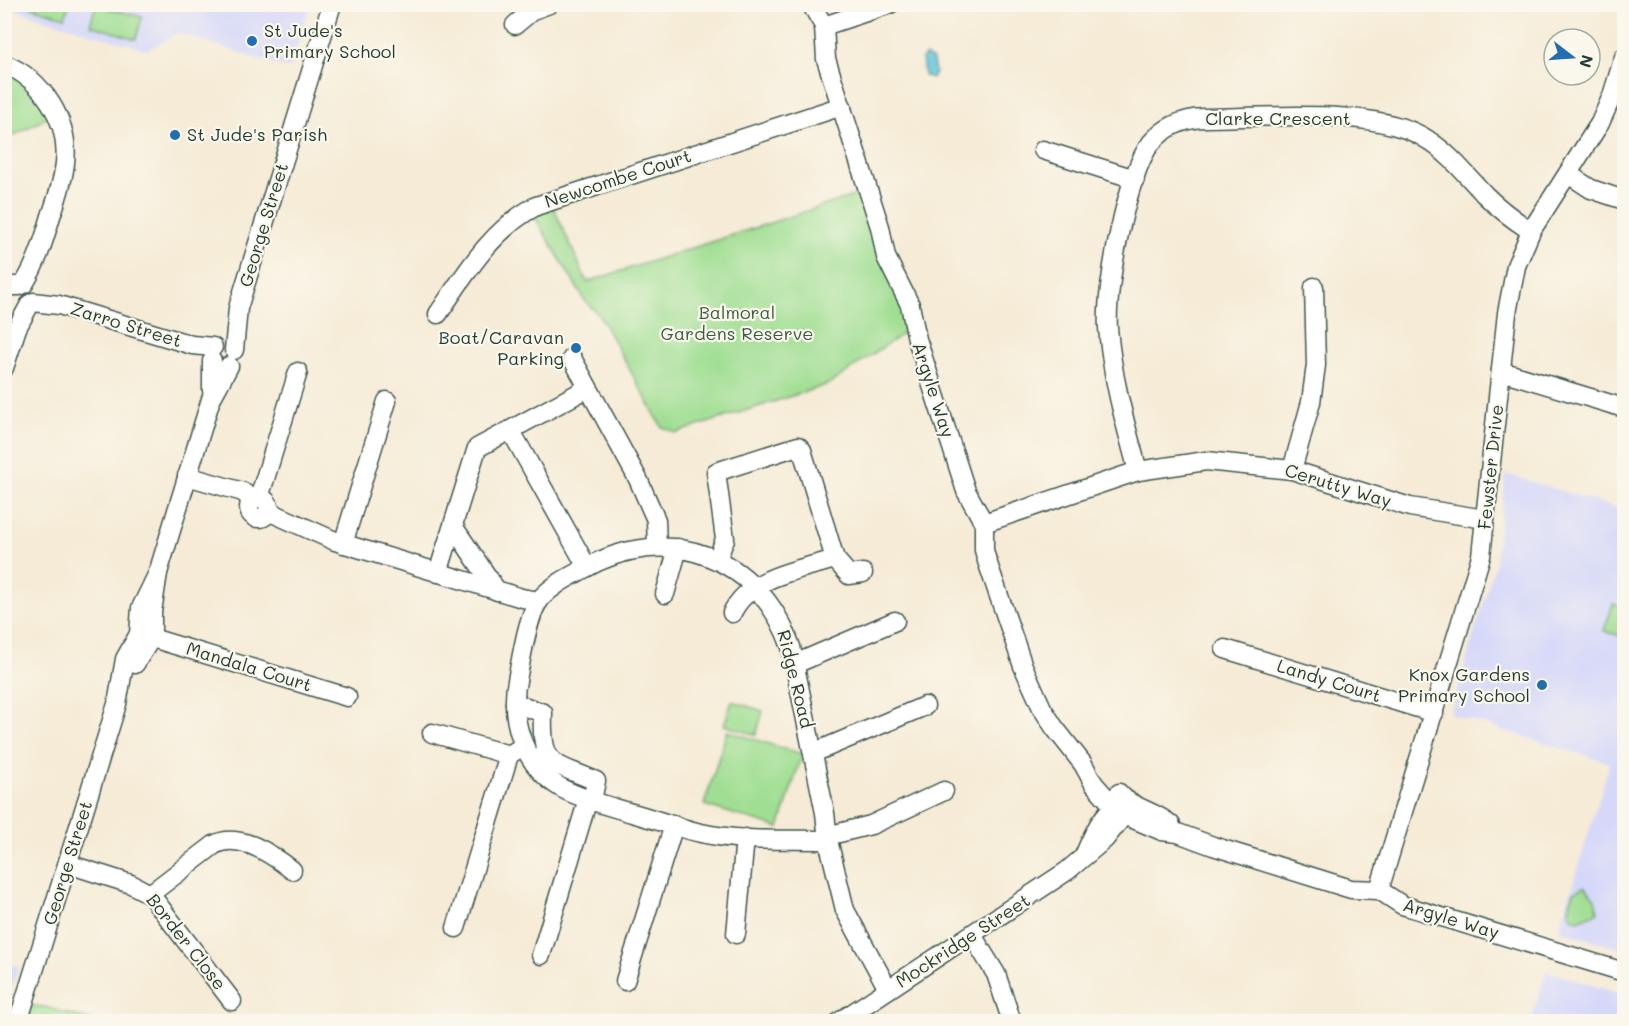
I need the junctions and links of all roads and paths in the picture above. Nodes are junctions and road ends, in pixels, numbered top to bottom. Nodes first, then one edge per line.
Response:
1 (332, 4) edge
2 (549, 4) edge
3 (811, 4) edge
4 (890, 4) edge
5 (516, 25) dead end
6 (824, 26) junction
7 (1624, 57) edge
8 (4, 64) edge
9 (842, 106) junction
10 (1042, 150) dead end
11 (1568, 174) junction
12 (1135, 179) junction
13 (1624, 200) edge
14 (1531, 231) junction
15 (1314, 287) dead end
16 (22, 293) edge
17 (438, 314) dead end
18 (220, 354) junction
19 (573, 358) dead end
20 (4, 368) edge
21 (1501, 371) junction
22 (298, 372) dead end
23 (588, 387) junction
24 (387, 401) dead end
25 (1624, 408) edge
26 (511, 431) junction
27 (1292, 470) junction
28 (1138, 471) junction
29 (187, 476) junction
30 (260, 503) junction
31 (1485, 519) junction
32 (984, 523) junction
33 (453, 526) junction
34 (343, 544) junction
35 (657, 547) junction
36 (678, 548) junction
37 (835, 559) junction
38 (717, 560) junction
39 (587, 567) junction
40 (438, 573) junction
41 (863, 573) dead end
42 (754, 586) junction
43 (497, 591) junction
44 (664, 594) dead end
45 (539, 601) junction
46 (732, 613) dead end
47 (895, 621) dead end
48 (145, 636) junction
49 (1225, 649) dead end
50 (795, 664) junction
51 (347, 697) dead end
52 (514, 703) junction
53 (925, 706) dead end
54 (1434, 712) junction
55 (432, 733) dead end
56 (516, 750) junction
57 (813, 753) junction
58 (944, 791) dead end
59 (590, 800) junction
60 (1121, 807) junction
61 (674, 825) junction
62 (745, 838) junction
63 (828, 838) junction
64 (68, 864) junction
65 (292, 870) dead end
66 (1379, 890) junction
67 (150, 894) junction
68 (456, 928) dead end
69 (736, 934) dead end
70 (972, 935) junction
71 (541, 955) dead end
72 (1624, 972) edge
73 (625, 981) dead end
74 (888, 989) junction
75 (232, 1001) dead end
76 (15, 1018) edge
77 (839, 1022) edge
78 (1012, 1022) edge

1 - 18 street, George Street
2 - 5 street
3 - 6 street, Argyle Way
4 - 6 street
6 - 9 street, Argyle Way
7 - 11 street, Fewster Drive
8 - 16 street
9 - 17 street, Newcombe Court
9 - 32 street, Argyle Way
10 - 12 street
11 - 13 street
11 - 14 street, Fewster Drive
12 - 14 street, Clarke Crescent
12 - 28 street, Clarke Crescent
14 - 21 street, Fewster Drive
15 - 27 street
16 - 18 street, Zarro Street
16 - 20 street
18 - 29 street, George Street
19 - 23 street
21 - 25 street
21 - 31 street, Fewster Drive
22 - 30 street
23 - 26 street
23 - 35 street
24 - 34 street
26 - 33 street
26 - 39 street
27 - 28 street, Cerutty Way
27 - 31 street, Cerutty Way
28 - 32 street, Cerutty Way
29 - 30 street
29 - 48 street, George Street
30 - 34 street
31 - 54 street, Fewster Drive
32 - 60 street, Argyle Way
33 - 40 street
33 - 43 street
34 - 40 street
35 - 36 street, Ridge Road
35 - 39 street, Ridge Road
36 - 38 street, Ridge Road
36 - 44 street
37 - 38 street
37 - 41 street
37 - 42 street
38 - 42 street, Ridge Road
39 - 45 street, Ridge Road
40 - 43 street
42 - 46 street
42 - 50 street, Ridge Road
43 - 45 street
45 - 52 street
47 - 50 street
48 - 51 street, Mandala Court
48 - 64 street, George Street
49 - 54 street, Landy Court
50 - 57 street, Ridge Road
52 - 56 street
52 - 59 street
53 - 57 street
54 - 66 street, Fewster Drive
55 - 56 street
56 - 59 street
56 - 68 street
57 - 63 street, Ridge Road
58 - 63 street
59 - 61 street
59 - 71 street
60 - 66 street, Argyle Way
60 - 70 street, Mockridge Street
61 - 62 street
61 - 73 street
62 - 63 street
62 - 69 street
63 - 74 street, Ridge Road
64 - 67 street, Border Close
64 - 76 street, George Street
65 - 67 street
66 - 72 street, Argyle Way
67 - 75 street, Border Close
70 - 74 street, Mockridge Street
70 - 78 street
74 - 77 street, Mockridge Street

